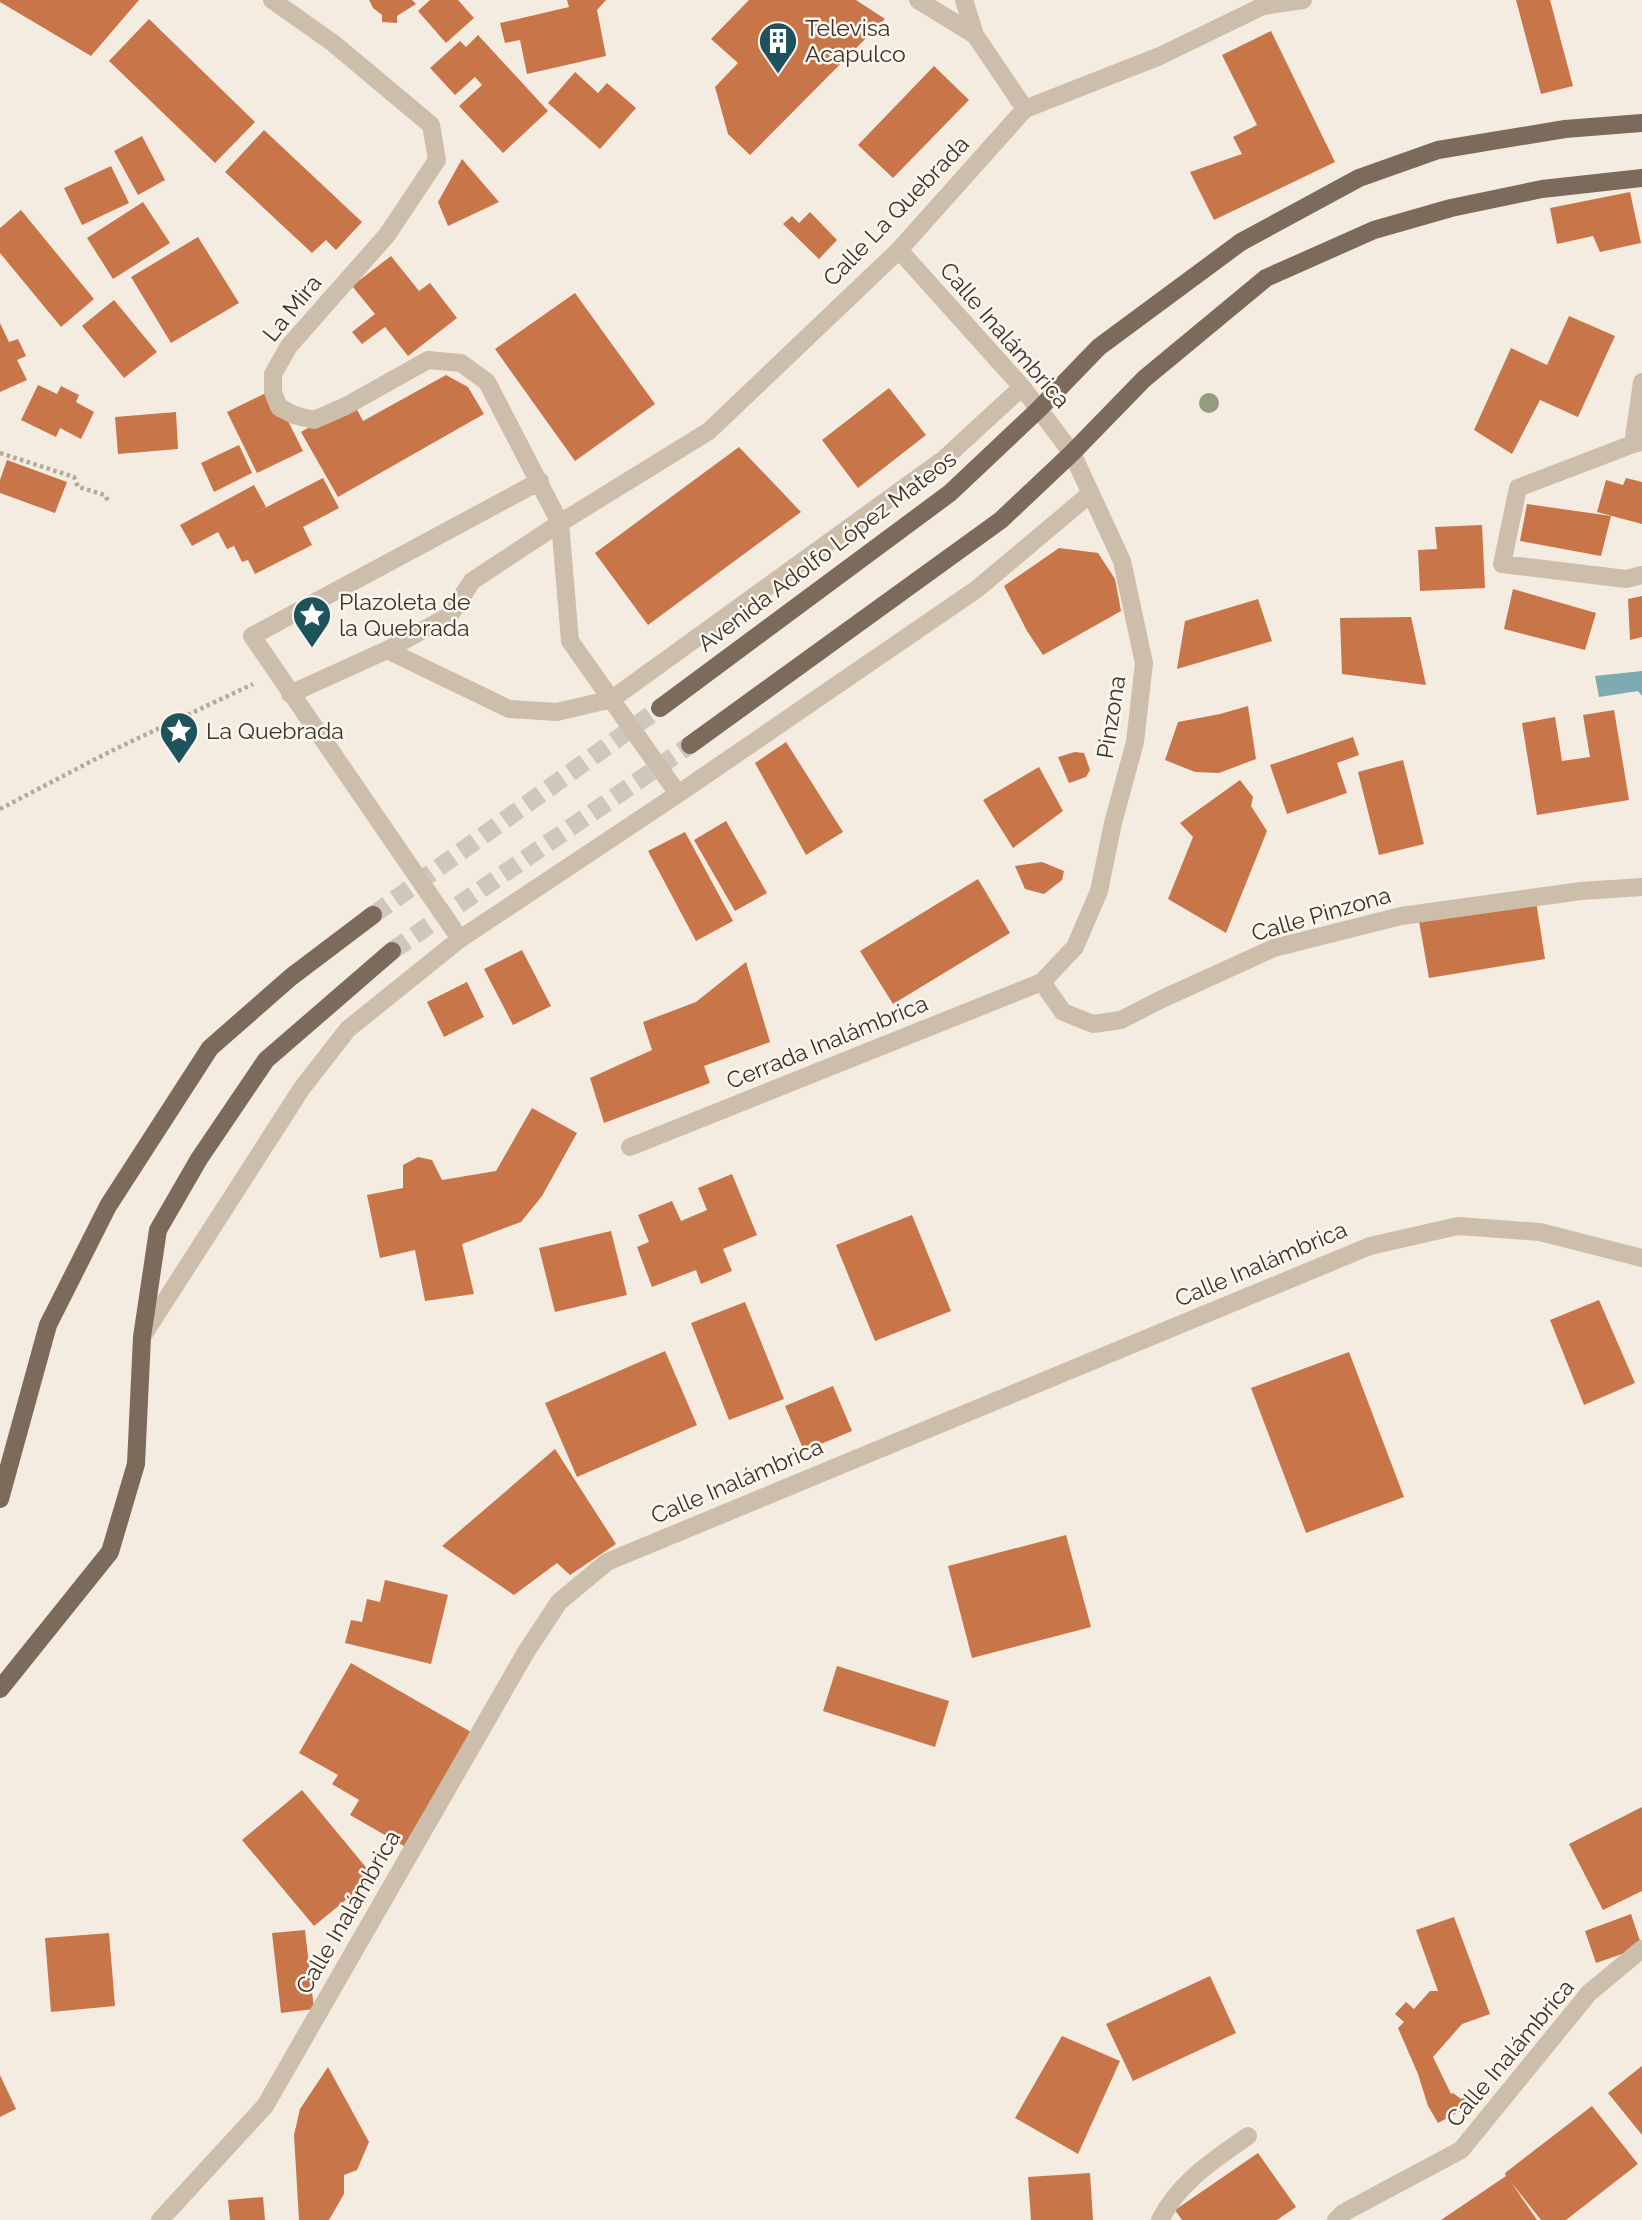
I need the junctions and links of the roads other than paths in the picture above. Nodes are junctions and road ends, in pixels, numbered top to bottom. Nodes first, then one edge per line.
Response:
1 (272, 0) edge
2 (918, 0) edge
3 (964, 0) edge
4 (1304, 0) edge
5 (975, 35) junction
6 (1025, 109) junction
7 (1642, 123) edge
8 (1642, 178) edge
9 (899, 250) junction
10 (1642, 382) edge
11 (1022, 387) junction
12 (1038, 410) junction
13 (1638, 443) edge
14 (1072, 453) junction
15 (540, 481) junction
16 (1090, 494) junction
17 (561, 523) junction
18 (1642, 575) edge
19 (387, 650) junction
20 (290, 694) junction
21 (611, 699) junction
22 (660, 708) tunnel mouth
23 (690, 745) tunnel mouth
24 (678, 794) junction
25 (1642, 887) edge
26 (373, 915) tunnel mouth
27 (460, 939) junction
28 (392, 951) tunnel mouth
29 (1042, 982) junction
30 (629, 1147) dead end
31 (1642, 1258) edge
32 (142, 1337) junction
33 (0, 1499) edge
34 (0, 1689) edge
35 (1642, 1949) edge
36 (1248, 2136) dead end
37 (160, 2220) edge
38 (1160, 2220) edge
39 (1336, 2220) edge

1 - 15 street, La Mira
2 - 5 street
3 - 5 street
4 - 6 street, Calle La Quebrada
5 - 6 street
6 - 9 street, Calle La Quebrada
7 - 12 main road, Avenida Adolfo López Mateos
8 - 14 main road
9 - 11 street, Calle Inalámbrica
9 - 17 street, Calle La Quebrada
10 - 13 street
11 - 12 street, Calle Inalámbrica
11 - 21 street
12 - 14 street, Calle Inalámbrica
12 - 22 main road, Avenida Adolfo López Mateos
13 - 18 street
14 - 16 street, Pinzona
14 - 23 main road
15 - 17 street, La Mira
15 - 20 street
16 - 24 street
16 - 29 street, Pinzona
17 - 19 street, Calle La Quebrada
17 - 21 street
19 - 20 street, Calle La Quebrada
19 - 21 street
20 - 27 street
21 - 24 street
24 - 27 street
25 - 29 street, Calle Pinzona
26 - 33 main road
27 - 32 street
28 - 32 main road
29 - 30 street, Cerrada Inalámbrica
31 - 37 street, Calle Inalámbrica
32 - 34 main road
35 - 39 street, Calle Inalámbrica
36 - 38 street

